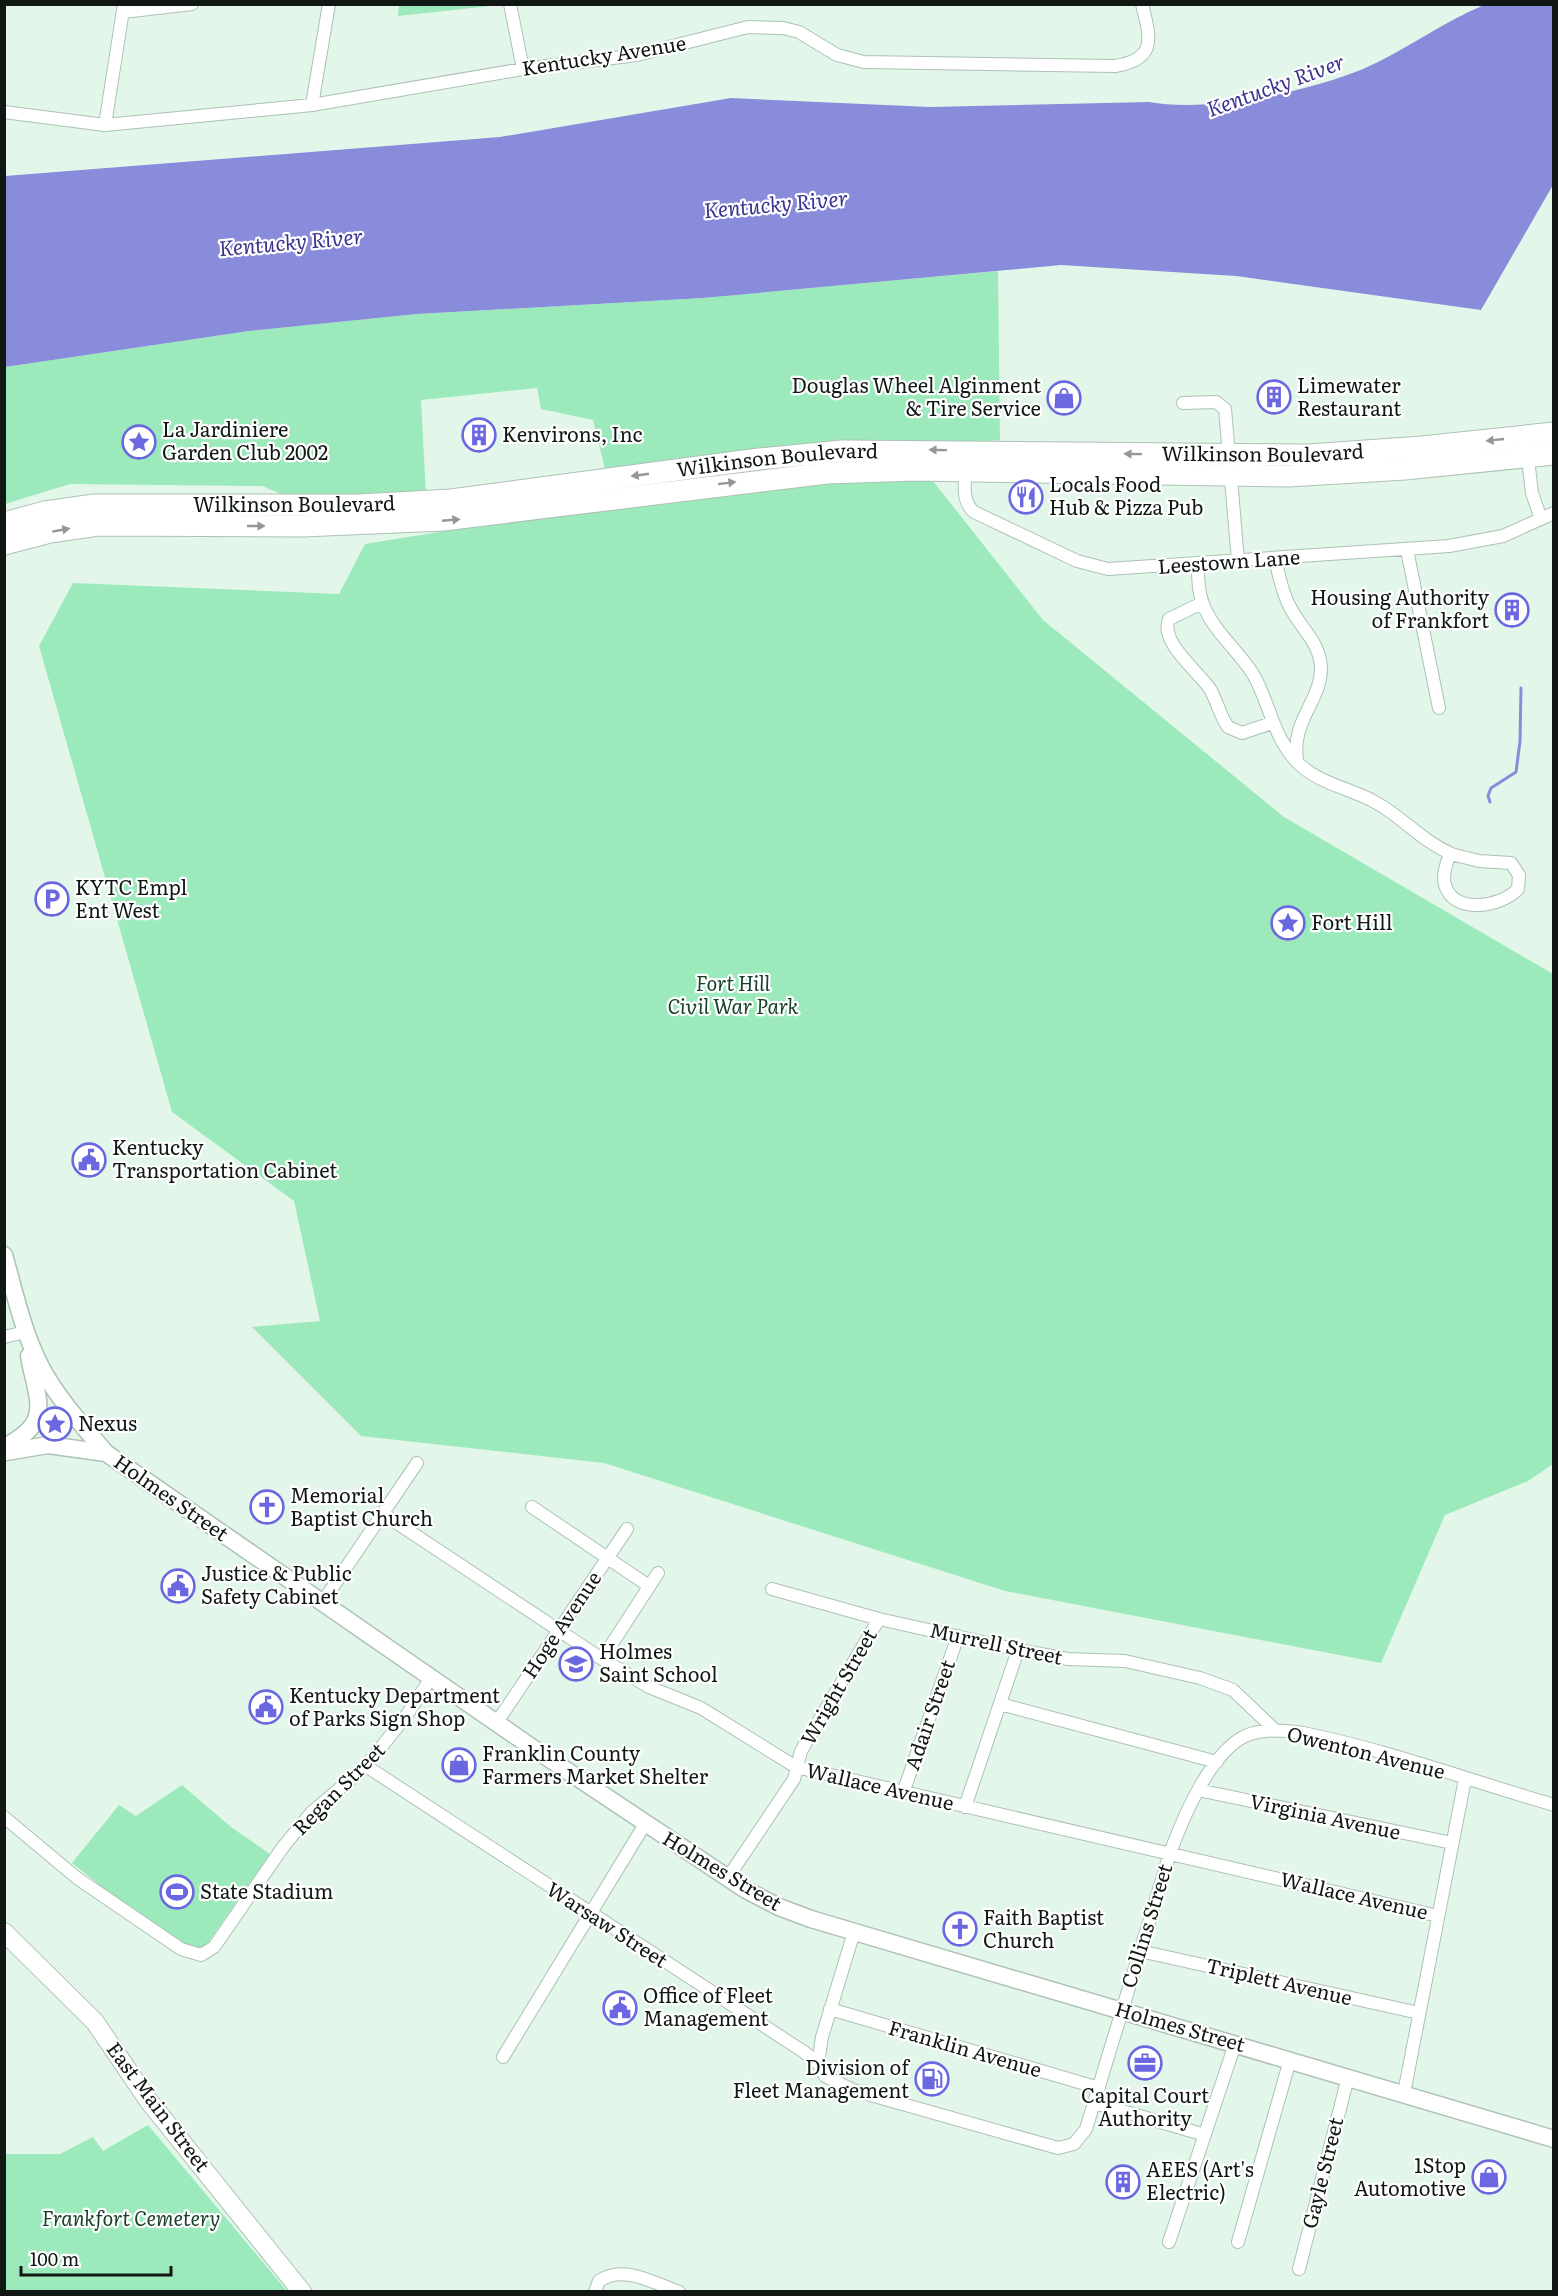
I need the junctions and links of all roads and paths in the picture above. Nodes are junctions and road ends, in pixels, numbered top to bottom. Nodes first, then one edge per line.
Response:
1 (192, 4) edge
2 (329, 4) edge
3 (510, 4) edge
4 (1142, 4) edge
5 (124, 8) edge
6 (522, 69) junction
7 (312, 105) junction
8 (4, 112) edge
9 (105, 125) junction
10 (1183, 404) dead end
11 (1554, 434) edge
12 (1527, 447) junction
13 (1554, 454) edge
14 (967, 461) junction
15 (1231, 466) junction
16 (1554, 513) edge
17 (1541, 519) junction
18 (4, 523) edge
19 (4, 544) edge
20 (1407, 550) junction
21 (1275, 559) junction
22 (1238, 561) junction
23 (1198, 563) junction
24 (1202, 603) junction
25 (1439, 708) dead end
26 (1272, 723) junction
27 (1297, 738) junction
28 (1282, 739) junction
29 (1297, 762) junction
30 (1450, 853) junction
31 (4, 1255) edge
32 (26, 1332) junction
33 (4, 1337) edge
34 (4, 1447) edge
35 (4, 1452) edge
36 (106, 1453) junction
37 (417, 1463) dead end
38 (532, 1507) dead end
39 (382, 1513) junction
40 (627, 1529) dead end
41 (607, 1558) junction
42 (658, 1573) dead end
43 (649, 1586) junction
44 (772, 1589) dead end
45 (322, 1603) junction
46 (879, 1619) junction
47 (559, 1630) junction
48 (958, 1636) junction
49 (1018, 1650) junction
50 (602, 1659) junction
51 (431, 1678) junction
52 (1000, 1704) junction
53 (497, 1722) junction
54 (1276, 1731) junction
55 (1216, 1762) junction
56 (366, 1766) junction
57 (796, 1767) junction
58 (1465, 1779) junction
59 (1198, 1790) junction
60 (903, 1793) junction
61 (1554, 1805) edge
62 (965, 1807) junction
63 (4, 1817) edge
64 (645, 1824) junction
65 (1452, 1844) junction
66 (1170, 1854) junction
67 (727, 1879) junction
68 (589, 1914) junction
69 (1438, 1916) junction
70 (4, 1932) edge
71 (854, 1932) junction
72 (1140, 1951) junction
73 (830, 2009) junction
74 (1121, 2010) junction
75 (1419, 2013) junction
76 (1235, 2044) junction
77 (503, 2057) dead end
78 (1290, 2060) junction
79 (818, 2063) junction
80 (1348, 2077) junction
81 (1099, 2088) junction
82 (1404, 2093) junction
83 (1095, 2103) junction
84 (1205, 2135) junction
85 (1554, 2139) edge
86 (1169, 2242) dead end
87 (1238, 2242) dead end
88 (1299, 2269) dead end
89 (302, 2292) edge
90 (595, 2292) edge
91 (679, 2292) edge

1 - 5 street
2 - 7 street
3 - 6 street
4 - 6 street, Kentucky Avenue
5 - 9 street
6 - 7 street, Kentucky Avenue
7 - 9 street, Kentucky Avenue
8 - 9 street, Kentucky Avenue
10 - 15 street
11 - 12 highway, Wilkinson Boulevard
12 - 13 highway, Wilkinson Boulevard
12 - 15 highway, Wilkinson Boulevard
12 - 17 street
14 - 15 highway, Wilkinson Boulevard
14 -> 18 highway, Wilkinson Boulevard
19 -> 14 highway, Wilkinson Boulevard
14 - 23 street, Leestown Lane
15 - 22 street
16 - 17 street, Leestown Lane
17 - 20 street, Leestown Lane
20 - 21 street, Leestown Lane
20 - 25 street
21 - 22 street, Leestown Lane
21 - 27 street
22 - 23 street, Leestown Lane
23 - 24 street
24 - 26 street
24 - 26 street
26 - 28 street
27 - 28 street
27 - 29 street
28 - 29 street
29 - 30 street
30 - 30 street
31 - 32 main road
32 - 33 street
32 - 34 main road
32 - 36 main road, Holmes Street
35 - 36 main road
36 - 45 main road, Holmes Street
37 - 39 street
38 - 41 street
39 - 45 street
39 - 47 street, Wallace Avenue
40 - 41 street, Hoge Avenue
41 - 43 street
41 - 47 street, Hoge Avenue
42 - 43 street
43 - 50 street
44 - 46 street, Murrell Street
45 - 51 main road, Holmes Street
46 - 48 street, Murrell Street
46 - 57 street, Wright Street
47 - 50 street, Wallace Avenue
47 - 53 street, Hoge Avenue
48 - 49 street, Murrell Street
48 - 60 street, Adair Street
49 - 52 street
49 - 54 street, Murrell Street
50 - 57 street, Wallace Avenue
51 - 53 main road, Holmes Street
51 - 56 street, Regan Street
52 - 55 street
52 - 62 street
53 - 64 main road, Holmes Street
54 - 55 street, Owenton Avenue
54 - 58 street, Owenton Avenue
55 - 59 street, Owenton Avenue
56 - 63 street, Regan Street
56 - 68 street, Warsaw Street
57 - 60 street, Wallace Avenue
57 - 67 street, Wright Street
58 - 61 street, Owenton Avenue
58 - 65 street
59 - 65 street, Virginia Avenue
59 - 66 street, Owenton Avenue
60 - 62 street, Wallace Avenue
62 - 66 street, Wallace Avenue
64 - 67 main road, Holmes Street
64 - 68 street
65 - 69 street
66 - 69 street, Wallace Avenue
66 - 72 street, Collins Street
67 - 71 main road, Holmes Street
68 - 77 street
68 - 79 street, Warsaw Street
69 - 75 street
70 - 89 main road, East Main Street
71 - 73 street
71 - 74 main road, Holmes Street
72 - 74 street, Collins Street
72 - 75 street, Triplett Avenue
73 - 79 street
73 - 81 street, Franklin Avenue
74 - 76 main road, Holmes Street
74 - 81 street, Collins Street
75 - 82 street
76 - 78 main road, Holmes Street
76 - 84 street
78 - 80 main road, Holmes Street
78 - 87 street
79 - 83 street, Warsaw Street
80 - 82 main road, Holmes Street
80 - 88 street, Gayle Street
81 - 83 street, Collins Street
82 - 85 main road, Holmes Street
83 - 84 street
84 - 86 street
90 - 91 street

